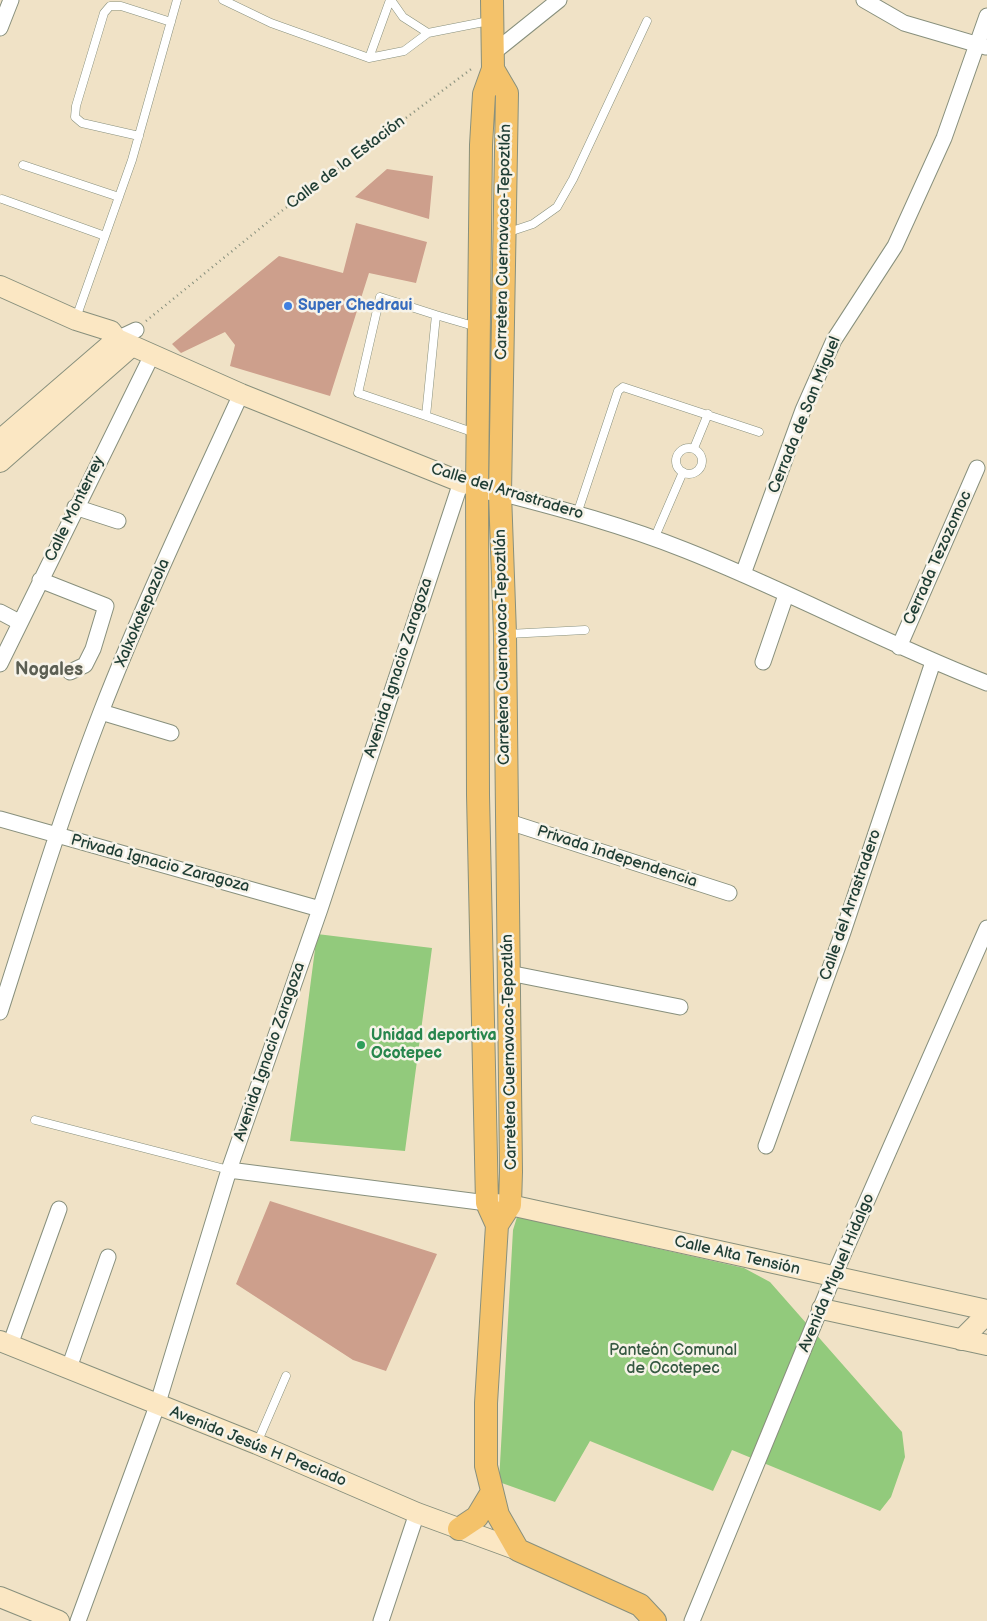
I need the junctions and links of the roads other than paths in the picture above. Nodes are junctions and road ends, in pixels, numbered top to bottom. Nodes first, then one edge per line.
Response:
1 (11, 0) edge
2 (177, 0) edge
3 (222, 0) edge
4 (390, 0) edge
5 (559, 0) edge
6 (864, 0) edge
7 (496, 8) edge
8 (987, 16) edge
9 (647, 21) dead end
10 (171, 22) junction
11 (0, 28) edge
12 (428, 33) junction
13 (982, 46) edge
14 (370, 58) junction
15 (493, 61) junction
16 (139, 136) junction
17 (23, 165) dead end
18 (119, 197) junction
19 (2, 199) dead end
20 (504, 233) junction
21 (105, 236) junction
22 (0, 286) edge
23 (436, 315) junction
24 (76, 320) junction
25 (479, 328) junction
26 (128, 338) junction
27 (152, 355) junction
28 (241, 394) junction
29 (708, 414) junction
30 (426, 416) junction
31 (759, 432) dead end
32 (477, 434) junction
33 (0, 440) edge
34 (694, 448) junction
35 (0, 462) edge
36 (977, 468) dead end
37 (683, 472) junction
38 (469, 484) junction
39 (500, 493) junction
40 (75, 507) junction
41 (578, 514) junction
42 (118, 521) dead end
43 (654, 539) junction
44 (743, 574) junction
45 (40, 580) junction
46 (786, 596) junction
47 (0, 612) edge
48 (19, 622) junction
49 (586, 630) dead end
50 (505, 634) junction
51 (899, 647) junction
52 (764, 662) dead end
53 (933, 662) junction
54 (0, 664) edge
55 (70, 672) dead end
56 (987, 683) edge
57 (101, 712) junction
58 (171, 733) dead end
59 (0, 819) edge
60 (506, 821) junction
61 (57, 836) junction
62 (729, 892) dead end
63 (320, 909) junction
64 (987, 928) edge
65 (509, 973) junction
66 (680, 1006) dead end
67 (0, 1012) edge
68 (35, 1120) dead end
69 (766, 1146) dead end
70 (228, 1170) junction
71 (487, 1203) junction
72 (510, 1206) junction
73 (59, 1210) dead end
74 (497, 1225) junction
75 (108, 1257) dead end
76 (832, 1278) junction
77 (822, 1309) junction
78 (987, 1312) edge
79 (960, 1340) junction
80 (5, 1343) edge
81 (987, 1345) edge
82 (69, 1368) junction
83 (286, 1376) dead end
84 (157, 1406) junction
85 (257, 1444) junction
86 (492, 1492) junction
87 (417, 1513) junction
88 (459, 1529) junction
89 (518, 1550) junction
90 (0, 1598) edge
91 (59, 1621) edge
92 (78, 1621) edge
93 (381, 1621) edge
94 (655, 1621) edge
95 (692, 1621) edge

1 - 11 street
2 - 10 lane
3 - 14 lane
4 - 12 lane
4 - 14 lane
5 - 15 street
6 - 13 street
7 - 12 lane
7 - 15 main road
8 - 13 street, Cerrada de San Miguel
9 - 20 lane
10 - 16 lane
10 - 16 lane
12 - 14 lane
13 - 44 street, Cerrada de San Miguel
15 - 20 main road, Carretera Cuernavaca-Tepoztlán
15 - 25 main road, Carretera Cuernavaca-Tepoztlán
16 - 18 lane
17 - 18 lane
18 - 21 lane
19 - 21 lane
20 - 39 main road, Carretera Cuernavaca-Tepoztlán
21 - 24 lane
22 - 24 street, Calle del Arrastradero
23 - 25 lane
23 - 30 lane
23 - 30 lane
24 - 26 street, Calle del Arrastradero
25 - 32 main road, Carretera Cuernavaca-Tepoztlán
26 - 27 street, Calle del Arrastradero
26 - 33 street
26 - 35 street
27 - 28 street, Calle del Arrastradero
27 - 40 street, Calle Monterrey
28 - 38 street, Calle del Arrastradero
28 - 57 street, Xalxokotepazola
29 - 31 lane
29 - 34 lane
29 - 41 lane
30 - 32 lane
32 - 38 main road, Carretera Cuernavaca-Tepoztlán
34 - 37 lane
34 - 37 lane
36 - 51 street, Cerrada Tezozomoc
37 - 43 lane
38 - 39 street, Calle del Arrastradero
38 - 63 street, Avenida Ignacio Zaragoza
38 - 71 main road, Carretera Cuernavaca-Tepoztlán
39 - 41 street, Calle del Arrastradero
39 - 50 main road, Carretera Cuernavaca-Tepoztlán
40 - 42 street
40 - 45 street, Calle Monterrey
41 - 43 street, Calle del Arrastradero
43 - 44 street, Calle del Arrastradero
44 - 46 street, Calle del Arrastradero
45 - 48 street, Calle Monterrey
45 - 55 street
46 - 51 street, Calle del Arrastradero
46 - 52 street
47 - 48 street
48 - 54 street, Calle Monterrey
49 - 50 lane
50 - 60 main road, Carretera Cuernavaca-Tepoztlán
51 - 53 street, Calle del Arrastradero
53 - 56 street, Calle del Arrastradero
53 - 69 street, Calle del Arrastradero
57 - 58 street
57 - 61 street, Xalxokotepazola
59 - 61 street, Privada Ignacio Zaragoza
60 - 62 street, Privada Independencia
60 - 65 main road, Carretera Cuernavaca-Tepoztlán
61 - 63 street, Privada Ignacio Zaragoza
61 - 67 street, Xalxokotepazola
63 - 70 street, Avenida Ignacio Zaragoza
64 - 76 street, Avenida Miguel Hidalgo
65 - 66 street
65 - 72 main road, Carretera Cuernavaca-Tepoztlán
68 - 70 lane
70 - 71 street
70 - 84 street, Avenida Ignacio Zaragoza
71 - 72 street, Calle Alta Tensión
71 - 74 main road, Carretera Cuernavaca-Tepoztlán
72 - 74 main road
72 - 76 street, Calle Alta Tensión
73 - 80 street
74 - 86 main road, Carretera Cuernavaca-Tepoztlán
75 - 82 street
76 - 77 street, Avenida Miguel Hidalgo
76 - 78 street, Calle Alta Tensión
77 - 79 street
77 - 95 street, Avenida Miguel Hidalgo
78 - 79 street
79 - 81 street
80 - 82 street, Avenida Jesús H Preciado
82 - 84 street, Avenida Jesús H Preciado
83 - 85 lane
84 - 85 street, Avenida Jesús H Preciado
84 - 92 street, Avenida Ignacio Zaragoza
85 - 87 street, Avenida Jesús H Preciado
86 - 88 main road
86 - 89 main road, Carretera Cuernavaca-Tepoztlán
87 - 88 street, Avenida Jesús H Preciado
87 - 93 street
88 - 89 street, Avenida Jesús H Preciado
89 - 94 main road
90 - 91 street

